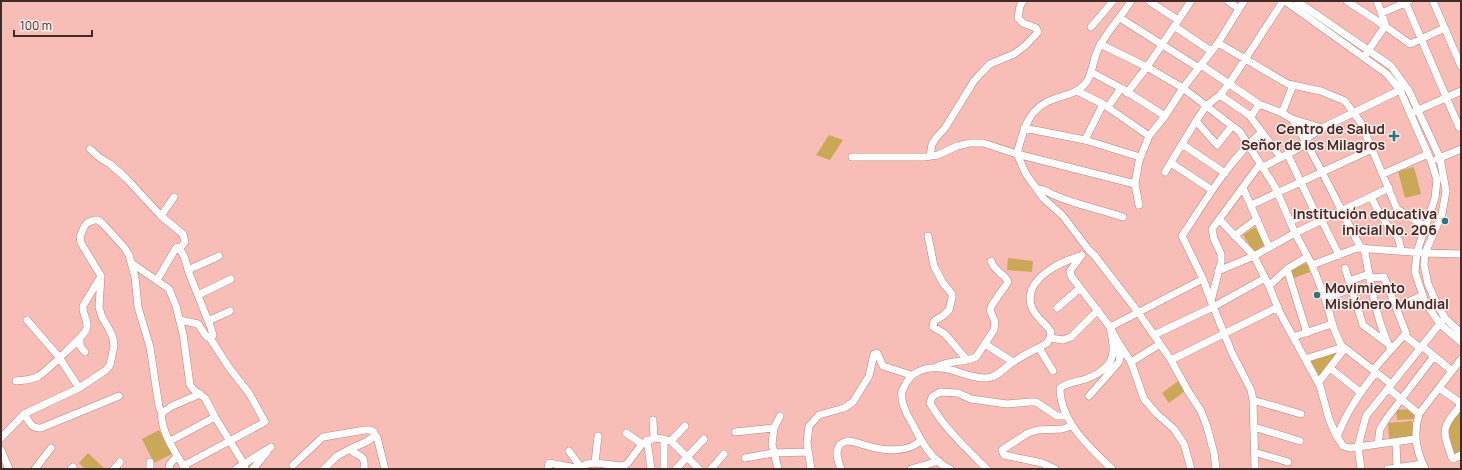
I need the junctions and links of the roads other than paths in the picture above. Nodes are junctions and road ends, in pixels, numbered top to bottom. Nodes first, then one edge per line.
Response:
1 (1023, 1) edge
2 (1113, 1) edge
3 (1149, 1) edge
4 (1191, 1) edge
5 (1228, 1) edge
6 (1244, 1) edge
7 (1284, 1) edge
8 (1349, 1) edge
9 (1377, 1) edge
10 (1433, 1) edge
11 (1407, 2) edge
12 (1127, 3) edge
13 (1297, 3) edge
14 (1239, 9) junction
15 (1382, 13) junction
16 (1120, 18) junction
17 (1176, 23) junction
18 (1385, 26) junction
19 (1091, 27) dead end
20 (1445, 28) junction
21 (1421, 39) junction
22 (1218, 43) junction
23 (1100, 44) junction
24 (1162, 44) junction
25 (1210, 51) junction
26 (1368, 51) junction
27 (1364, 57) junction
28 (1245, 60) junction
29 (1200, 66) junction
30 (1461, 66) edge
31 (1147, 67) junction
32 (1092, 72) junction
33 (1229, 84) junction
34 (1293, 85) junction
35 (1121, 88) junction
36 (1183, 88) junction
37 (1400, 90) junction
38 (1077, 91) junction
39 (1461, 91) edge
40 (1127, 93) junction
41 (1220, 95) junction
42 (1446, 98) junction
43 (1259, 104) junction
44 (1105, 106) junction
45 (1206, 106) junction
46 (1418, 111) junction
47 (1353, 112) junction
48 (1282, 113) junction
49 (1410, 114) junction
50 (1165, 116) junction
51 (1251, 117) junction
52 (1292, 119) junction
53 (1196, 121) junction
54 (1232, 126) junction
55 (1461, 126) edge
56 (1024, 128) junction
57 (1322, 128) junction
58 (1262, 132) junction
59 (1149, 136) junction
60 (1085, 140) junction
61 (1305, 140) junction
62 (1182, 144) junction
63 (1248, 144) junction
64 (90, 149) dead end
65 (1372, 149) junction
66 (1461, 149) edge
67 (1017, 154) junction
68 (1288, 154) junction
69 (930, 156) junction
70 (852, 157) dead end
71 (1140, 157) junction
72 (1281, 158) junction
73 (1429, 158) junction
74 (1440, 158) junction
75 (1171, 163) junction
76 (1262, 165) junction
77 (1322, 171) junction
78 (1165, 172) dead end
79 (1225, 173) junction
80 (1383, 174) junction
81 (1301, 181) junction
82 (1135, 184) junction
83 (1243, 188) junction
84 (1389, 188) junction
85 (1037, 189) junction
86 (1212, 190) junction
87 (1277, 192) junction
88 (174, 197) dead end
89 (1371, 197) junction
90 (1139, 205) dead end
91 (1250, 205) junction
92 (1342, 211) junction
93 (161, 216) junction
94 (1123, 217) dead end
95 (1257, 219) junction
96 (1220, 220) junction
97 (1322, 221) junction
98 (1290, 222) junction
99 (1426, 227) junction
100 (1295, 233) junction
101 (928, 236) dead end
102 (1234, 236) junction
103 (1270, 247) junction
104 (176, 248) junction
105 (1363, 248) junction
106 (1088, 249) junction
107 (1401, 251) junction
108 (1417, 252) junction
109 (1425, 253) junction
110 (1461, 254) edge
111 (1339, 255) junction
112 (219, 256) dead end
113 (1081, 256) junction
114 (1254, 256) junction
115 (1307, 257) junction
116 (991, 261) dead end
117 (133, 264) junction
118 (1312, 265) junction
119 (1345, 268) dead end
120 (1287, 269) junction
121 (188, 270) junction
122 (1218, 271) junction
123 (101, 276) junction
124 (1369, 276) junction
125 (1265, 278) junction
126 (231, 279) dead end
127 (1203, 279) junction
128 (157, 280) junction
129 (1349, 281) junction
130 (1269, 286) junction
131 (1080, 288) junction
132 (1352, 289) junction
133 (198, 295) junction
134 (1422, 296) junction
135 (1325, 298) junction
136 (1212, 304) junction
137 (1278, 307) junction
138 (1396, 307) junction
139 (1057, 308) dead end
140 (1098, 310) junction
141 (230, 311) dead end
142 (1138, 312) junction
143 (1445, 318) junction
144 (27, 320) dead end
145 (180, 320) junction
146 (208, 321) junction
147 (1332, 324) junction
148 (1440, 324) junction
149 (1110, 327) junction
150 (1461, 332) edge
151 (1223, 333) junction
152 (1307, 333) junction
153 (1154, 335) junction
154 (1404, 335) junction
155 (80, 338) junction
156 (210, 338) junction
157 (1050, 338) junction
158 (1293, 338) junction
159 (1118, 342) junction
160 (1461, 342) edge
161 (985, 344) junction
162 (1160, 344) junction
163 (1390, 347) junction
164 (1421, 347) junction
165 (1038, 348) junction
166 (1344, 348) junction
167 (85, 352) dead end
168 (1434, 356) junction
169 (59, 357) junction
170 (967, 360) junction
171 (1171, 360) junction
172 (1305, 360) junction
173 (1013, 362) junction
174 (1131, 362) junction
175 (1458, 366) edge
176 (936, 367) junction
177 (1330, 368) junction
178 (1053, 371) dead end
179 (1375, 371) junction
180 (911, 375) junction
181 (16, 381) dead end
182 (1318, 382) junction
183 (1390, 386) junction
184 (79, 388) junction
185 (1439, 388) junction
186 (1360, 392) junction
187 (200, 394) junction
188 (119, 396) dead end
189 (1089, 396) dead end
190 (1402, 399) junction
191 (1253, 400) junction
192 (1461, 406) edge
193 (162, 413) junction
194 (24, 414) junction
195 (1301, 414) dead end
196 (1420, 414) junction
197 (780, 416) dead end
198 (1067, 416) junction
199 (215, 417) junction
200 (653, 420) dead end
201 (685, 426) dead end
202 (1072, 426) junction
203 (1254, 427) junction
204 (774, 428) junction
205 (735, 432) dead end
206 (626, 433) dead end
207 (375, 436) junction
208 (598, 436) dead end
209 (1337, 436) junction
210 (1, 438) edge
211 (664, 438) junction
212 (704, 439) dead end
213 (1415, 439) junction
214 (921, 440) junction
215 (170, 441) junction
216 (229, 441) junction
217 (648, 441) junction
218 (671, 441) junction
219 (1300, 441) dead end
220 (1396, 442) junction
221 (1378, 444) junction
222 (1358, 446) junction
223 (51, 448) dead end
224 (350, 449) junction
225 (1, 450) edge
226 (569, 451) dead end
227 (808, 452) junction
228 (1254, 452) junction
229 (773, 453) junction
230 (724, 454) dead end
231 (1461, 455) edge
232 (177, 456) junction
233 (687, 458) junction
234 (745, 458) dead end
235 (939, 461) junction
236 (120, 462) dead end
237 (1288, 462) dead end
238 (595, 463) junction
239 (293, 465) dead end
240 (244, 466) edge
241 (1424, 466) edge
242 (184, 467) edge
243 (1397, 468) junction
244 (9, 469) edge
245 (35, 469) edge
246 (114, 469) edge
247 (169, 469) edge
248 (236, 469) edge
249 (253, 469) edge
250 (324, 469) edge
251 (364, 469) edge
252 (385, 469) edge
253 (548, 469) edge
254 (581, 469) edge
255 (651, 469) edge
256 (664, 469) edge
257 (676, 469) edge
258 (699, 469) edge
259 (711, 469) edge
260 (778, 469) edge
261 (811, 469) edge
262 (840, 469) edge
263 (911, 469) edge
264 (950, 469) edge
265 (987, 469) edge
266 (1055, 469) edge
267 (1112, 469) edge
268 (1192, 469) edge
269 (1216, 469) edge
270 (1255, 469) edge
271 (1361, 469) edge
272 (1388, 469) edge

1 - 69 street
2 - 19 street
3 - 17 street
4 - 17 street
5 - 14 street
6 - 14 street
7 - 13 street
7 - 28 street
8 - 18 street
9 - 15 street
10 - 20 street
11 - 15 street
11 - 21 street
12 - 16 street
13 - 26 street
13 - 27 street
14 - 22 street
15 - 18 street
16 - 23 street
16 - 24 street
17 - 24 street
17 - 25 street
18 - 21 street
18 - 26 street
20 - 21 street
20 - 30 street
21 - 42 street
22 - 25 street
22 - 28 street
23 - 31 street
23 - 32 street
24 - 29 street
24 - 31 street
25 - 29 street
26 - 27 street
26 - 46 street
27 - 37 street
28 - 33 street
28 - 34 street
29 - 33 street
29 - 36 street
31 - 36 street
31 - 40 street
32 - 35 street
32 - 38 street
33 - 41 street
33 - 43 street
34 - 47 street
34 - 48 street
35 - 40 street
35 - 44 street
36 - 45 street
36 - 50 street
37 - 47 street
37 - 49 street
38 - 44 street
38 - 56 street
39 - 42 street
40 - 50 street
41 - 45 street
41 - 51 street
42 - 46 street
42 - 55 street
43 - 48 street
43 - 51 street
44 - 59 street
44 - 60 street
45 - 53 street
45 - 54 street
46 - 49 street
46 - 74 street
47 - 57 street
47 - 65 street
48 - 52 street
49 - 73 street
50 - 59 street
51 - 58 street
52 - 57 street
52 - 61 street
53 - 54 street
53 - 62 street
54 - 63 street
56 - 60 street
56 - 67 street
57 - 61 street
58 - 63 street
58 - 72 street
59 - 71 street
60 - 71 street
61 - 68 street
61 - 77 street
62 - 75 street
62 - 79 street
63 - 76 street
63 - 79 street
64 - 93 street
65 - 77 street
65 - 80 street
66 - 74 street
67 - 69 street
67 - 82 street
67 - 85 street
68 - 72 street
68 - 81 street
69 - 70 street
71 - 82 street
72 - 76 street
73 - 74 street
73 - 80 street
73 - 99 street
74 - 109 street
75 - 78 street
75 - 86 street
76 - 83 street
76 - 87 street
77 - 81 street
77 - 92 street
79 - 86 street
80 - 84 street
81 - 87 street
81 - 98 street
82 - 90 street
83 - 91 street
83 - 96 street
84 - 89 street
84 - 99 street
85 - 94 street
85 - 106 street
86 - 127 street
87 - 91 street
87 - 98 street
88 - 93 street
89 - 92 street
89 - 107 street
91 - 95 street
92 - 97 street
92 - 105 street
93 - 104 street
95 - 102 street
95 - 103 street
96 - 102 street
96 - 122 street
97 - 100 street
97 - 111 street
98 - 100 street
99 - 108 street
100 - 103 street
100 - 115 street
101 - 170 street
102 - 114 street
103 - 114 street
104 - 121 street
104 - 128 street
105 - 107 street
105 - 111 street
105 - 124 street
106 - 113 street
106 - 142 street
107 - 108 street
108 - 109 street
108 - 134 street
109 - 110 street
109 - 143 street
111 - 118 street
112 - 121 street
113 - 131 street
113 - 157 street
114 - 122 street
114 - 125 street
115 - 118 street
115 - 120 street
116 - 161 street
117 - 123 street
117 - 128 street
117 - 193 street
118 - 135 street
119 - 129 street
120 - 130 street
120 - 152 street
121 - 133 street
122 - 136 street
123 - 155 street
123 - 184 street
124 - 129 street
124 - 138 street
124 - 163 street
125 - 130 street
125 - 136 street
126 - 133 street
127 - 136 street
127 - 142 street
128 - 145 street
129 - 132 street
130 - 137 street
131 - 139 street
131 - 140 street
132 - 135 street
132 - 163 street
133 - 146 street
134 - 138 street
134 - 148 street
135 - 147 street
136 - 151 street
136 - 153 street
137 - 151 street
137 - 158 street
138 - 154 street
140 - 149 street
140 - 157 street
141 - 146 street
142 - 149 street
142 - 153 street
143 - 148 street
143 - 150 street
144 - 169 street
145 - 156 street
145 - 187 street
146 - 156 street
147 - 152 street
147 - 166 street
148 - 160 street
148 - 164 street
149 - 159 street
149 - 198 street
151 - 171 street
151 - 191 street
152 - 158 street
153 - 162 street
154 - 163 street
154 - 164 street
155 - 167 street
155 - 169 street
156 - 216 street
157 - 165 street
158 - 172 street
159 - 174 street
159 - 189 street
161 - 170 street
161 - 173 street
162 - 171 street
162 - 174 street
163 - 179 street
164 - 168 street
164 - 183 street
165 - 173 street
165 - 178 street
166 - 172 street
166 - 177 street
166 - 179 street
168 - 175 street
168 - 190 street
169 - 181 street
169 - 184 street
170 - 176 street
171 - 269 street
172 - 182 street
173 - 176 street
174 - 268 street
175 - 185 street
176 - 180 street
177 - 182 street
177 - 186 street
179 - 183 street
179 - 186 street
180 - 214 street
180 - 227 street
182 - 209 street
183 - 190 street
183 - 222 street
184 - 194 street
185 - 192 street
185 - 196 street
186 - 209 street
187 - 193 street
187 - 199 street
188 - 194 street
190 - 196 street
190 - 221 street
191 - 195 street
191 - 203 street
192 - 231 street
193 - 215 street
194 - 210 street
196 - 213 street
197 - 204 street
198 - 202 street
198 - 265 street
199 - 215 street
199 - 216 street
200 - 217 street
201 - 218 street
202 - 266 street
202 - 267 street
203 - 219 street
203 - 228 street
204 - 205 street
204 - 229 street
206 - 217 street
207 - 224 street
207 - 239 street
207 - 252 street
208 - 238 street
209 - 222 street
211 - 217 street
211 - 218 street
211 - 256 street
212 - 233 street
213 - 220 street
213 - 241 street
214 - 235 street
214 - 262 street
215 - 232 street
216 - 240 street
216 - 242 street
217 - 238 street
217 - 255 street
218 - 233 street
220 - 221 street
220 - 243 street
221 - 222 street
222 - 271 street
223 - 245 street
224 - 250 street
224 - 251 street
225 - 244 street
226 - 254 street
227 - 229 street
227 - 261 street
228 - 237 street
228 - 270 street
229 - 234 street
229 - 260 street
230 - 259 street
232 - 242 street
232 - 247 street
233 - 257 street
233 - 258 street
235 - 263 street
235 - 264 street
236 - 246 street
238 - 254 street
240 - 248 street
240 - 249 street
241 - 243 street
243 - 272 street
253 - 254 street

